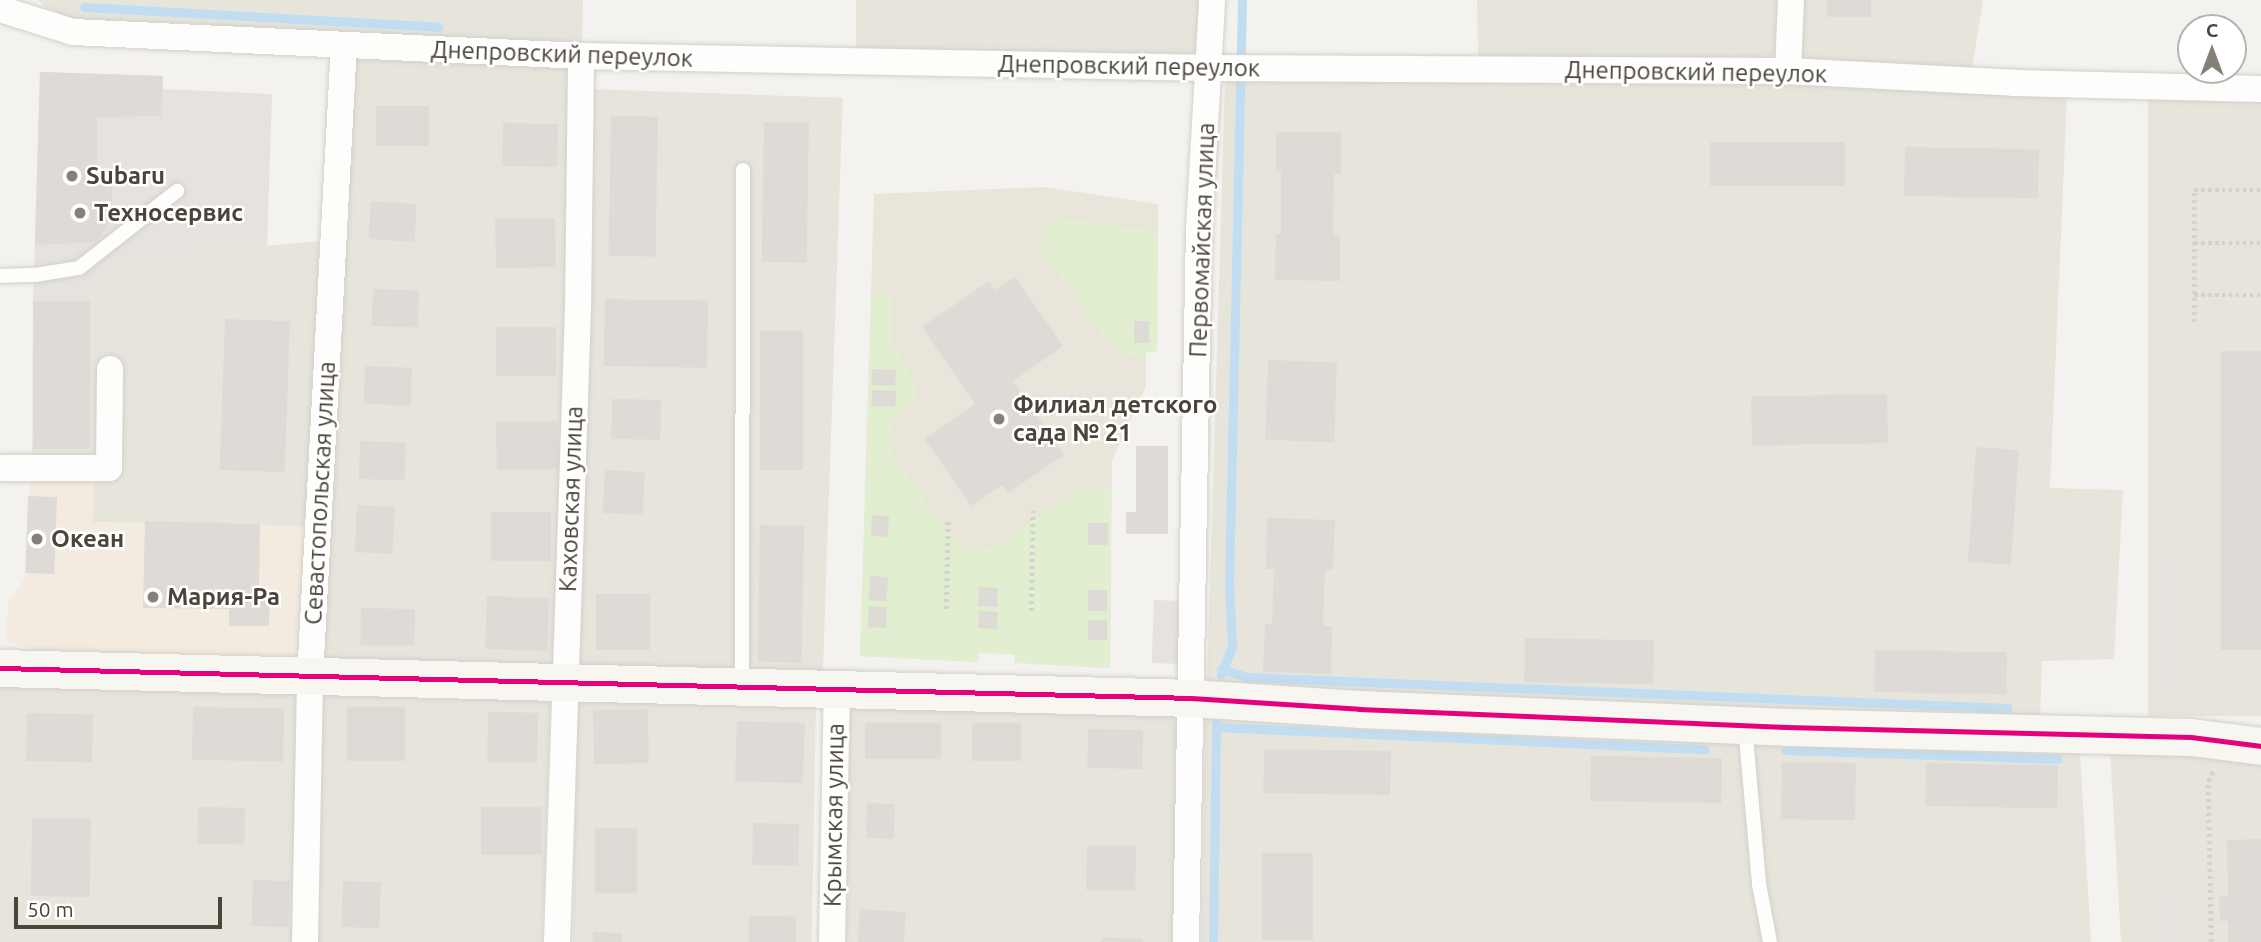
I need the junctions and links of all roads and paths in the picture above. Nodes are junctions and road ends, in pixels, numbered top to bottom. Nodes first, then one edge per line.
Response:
1 (1212, 0) edge
2 (1791, 0) edge
3 (0, 9) edge
4 (344, 45) junction
5 (581, 57) junction
6 (1210, 68) junction
7 (1788, 71) junction
8 (2261, 89) edge
9 (743, 170) dead end
10 (2261, 190) edge
11 (177, 191) dead end
12 (2194, 243) junction
13 (2261, 243) edge
14 (0, 276) edge
15 (2194, 295) junction
16 (2261, 295) edge
17 (2194, 322) dead end
18 (110, 369) dead end
19 (0, 468) edge
20 (1033, 511) dead end
21 (948, 519) dead end
22 (946, 609) dead end
23 (1031, 611) dead end
24 (0, 668) edge
25 (310, 678) junction
26 (564, 681) junction
27 (742, 686) junction
28 (837, 689) junction
29 (1191, 698) junction
30 (1745, 725) junction
31 (2261, 746) edge
32 (2216, 768) dead end
33 (305, 942) edge
34 (557, 942) edge
35 (832, 942) edge
36 (1186, 942) edge
37 (1770, 942) edge
38 (2211, 942) edge

1 - 6 street, Первомайская улица
2 - 7 street
3 - 4 street, Днепровский переулок
4 - 5 street, Днепровский переулок
4 - 25 street, Севастопольская улица
5 - 6 street, Днепровский переулок
5 - 26 street, Каховская улица
6 - 7 street, Днепровский переулок
6 - 29 street, Первомайская улица
7 - 8 street, Днепровский переулок
9 - 27 lane
10 - 12 path
11 - 14 lane
12 - 13 path
12 - 15 path
15 - 16 path
15 - 17 path
18 - 19 street
20 - 23 path
21 - 22 path
24 - 25 street
25 - 26 street
25 - 33 street, Севастопольская улица
26 - 27 street
26 - 34 street, Каховская улица
27 - 28 street
28 - 29 street
28 - 35 street, Крымская улица
29 - 30 street
29 - 36 street, Первомайская улица
30 - 31 street
30 - 37 lane
32 - 38 path

